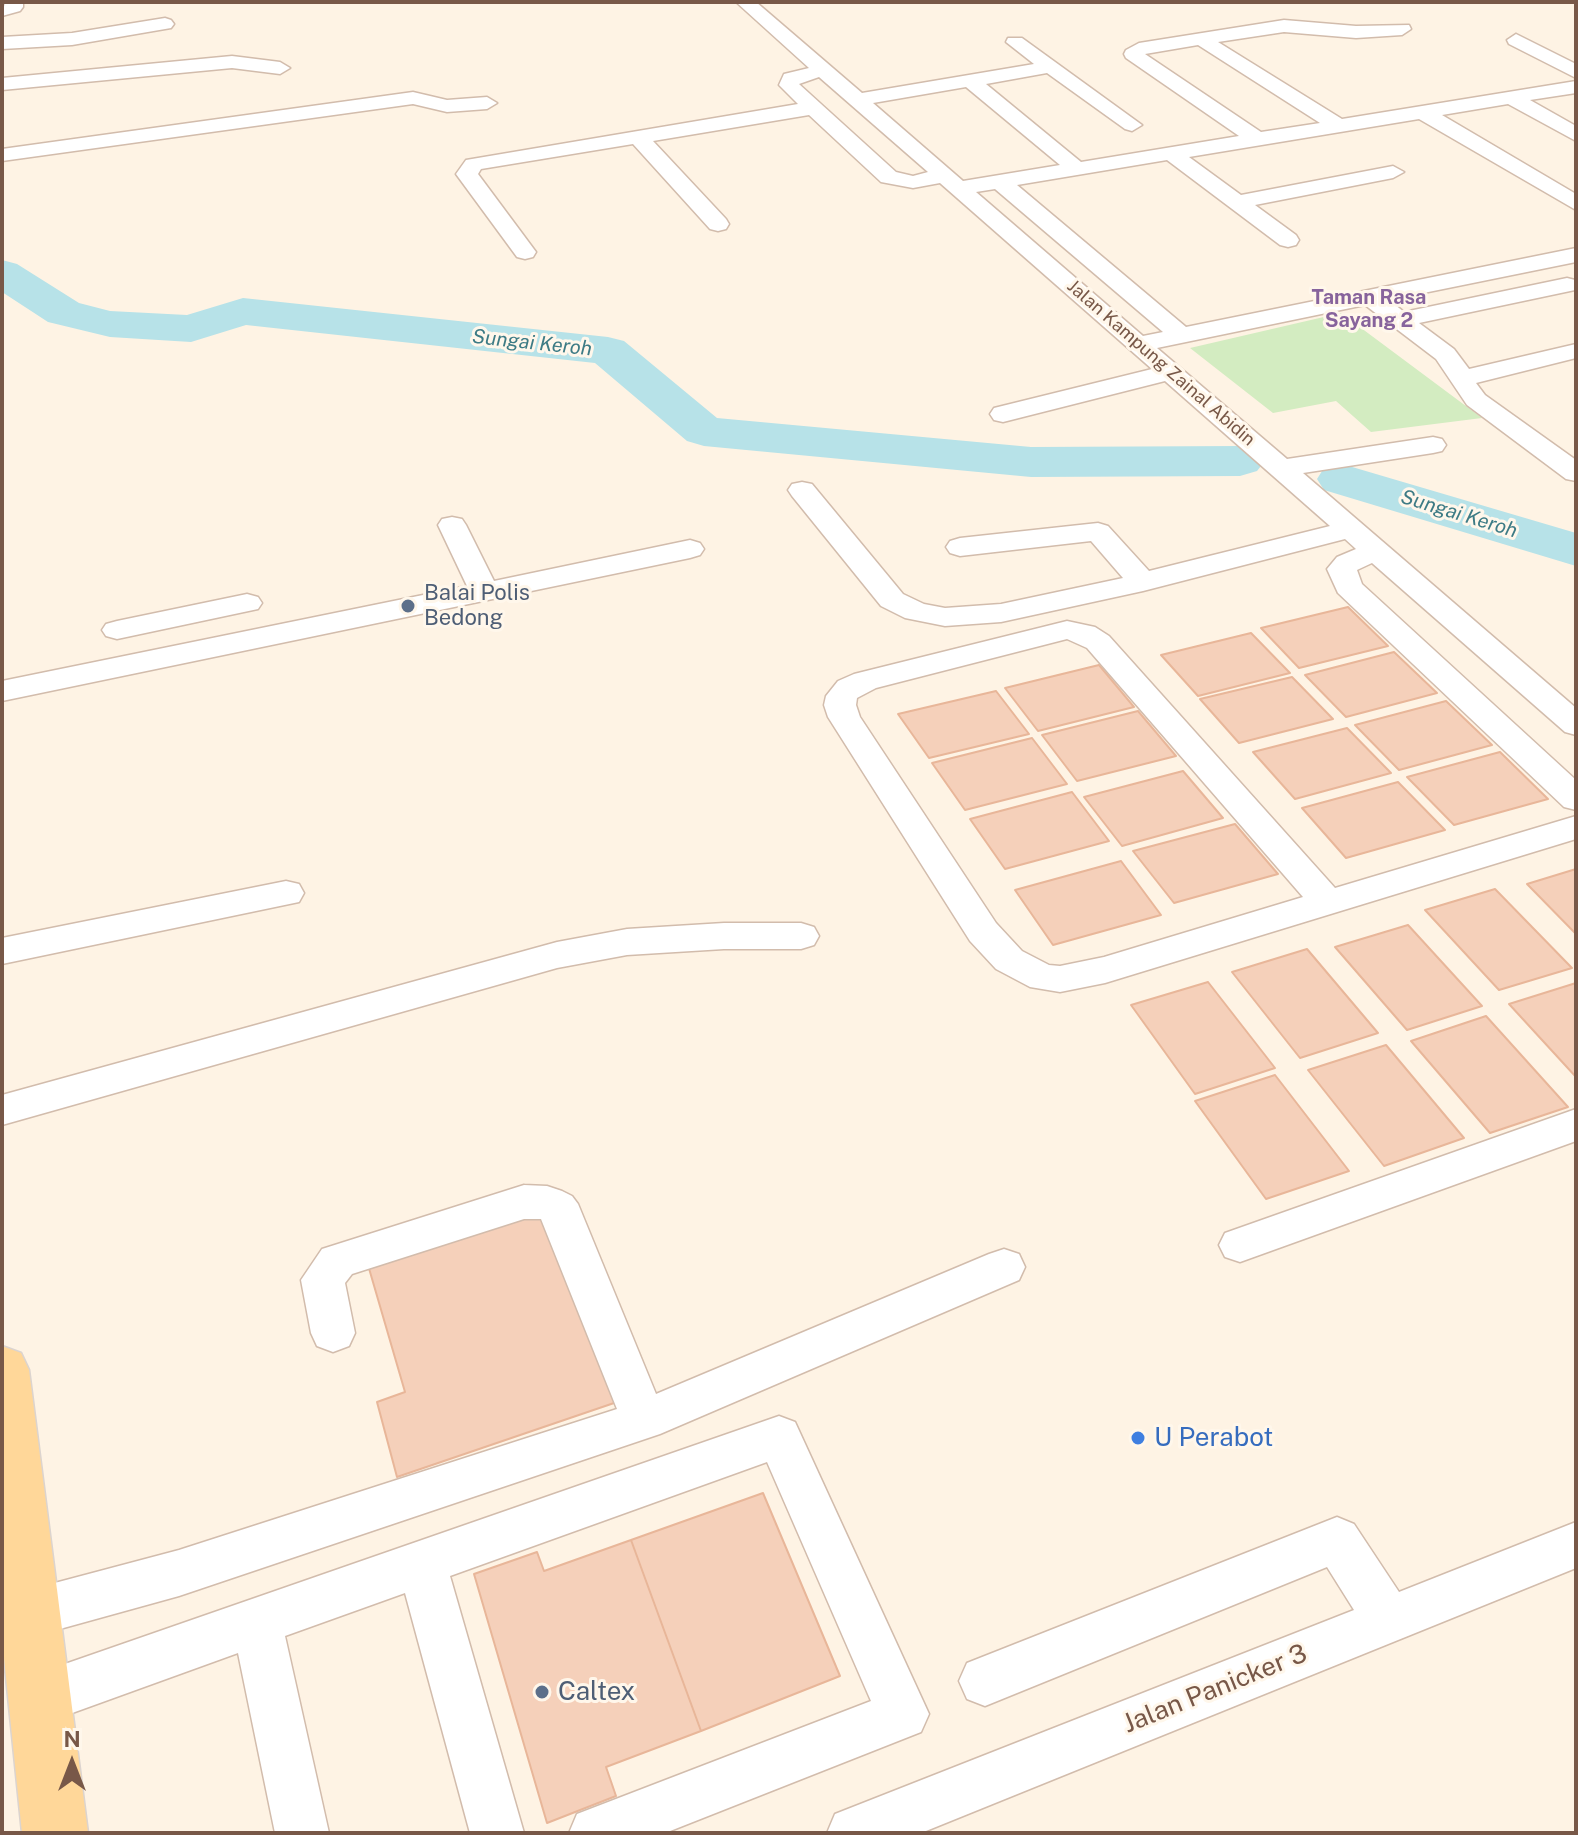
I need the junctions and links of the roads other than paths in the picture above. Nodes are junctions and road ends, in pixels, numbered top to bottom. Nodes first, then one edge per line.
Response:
1 (14, 2) edge
2 (745, 2) edge
3 (2, 11) edge
4 (165, 24) dead end
5 (1199, 29) junction
6 (1402, 29) dead end
7 (1516, 40) dead end
8 (1015, 42) dead end
9 (2, 43) edge
10 (1050, 67) junction
11 (280, 68) dead end
12 (824, 70) junction
13 (1576, 72) edge
14 (970, 81) junction
15 (2, 84) edge
16 (1576, 87) edge
17 (1512, 98) junction
18 (858, 100) junction
19 (487, 103) dead end
20 (813, 108) junction
21 (1424, 113) junction
22 (1132, 125) dead end
23 (1339, 126) junction
24 (1576, 135) edge
25 (638, 137) junction
26 (1255, 138) junction
27 (1169, 152) junction
28 (2, 155) edge
29 (1075, 167) junction
30 (1393, 172) dead end
31 (998, 180) junction
32 (952, 182) junction
33 (1236, 202) junction
34 (1576, 203) edge
35 (718, 224) dead end
36 (1288, 240) dead end
37 (525, 252) dead end
38 (1576, 255) edge
39 (1535, 263) junction
40 (1572, 287) edge
41 (1369, 297) junction
42 (1400, 320) junction
43 (1181, 335) junction
44 (1139, 344) junction
45 (1576, 351) edge
46 (1547, 358) junction
47 (1171, 372) junction
48 (1576, 378) edge
49 (1460, 379) junction
50 (1003, 414) dead end
51 (1433, 445) dead end
52 (1281, 468) junction
53 (1576, 473) edge
54 (802, 490) dead end
55 (452, 525) dead end
56 (1351, 529) junction
57 (960, 547) dead end
58 (690, 549) dead end
59 (1376, 551) junction
60 (1143, 582) junction
61 (485, 592) junction
62 (247, 603) dead end
63 (187, 616) junction
64 (117, 630) dead end
65 (197, 651) junction
66 (2, 691) edge
67 (1576, 725) edge
68 (1576, 799) edge
69 (1576, 827) edge
70 (286, 893) dead end
71 (1326, 901) junction
72 (801, 936) dead end
73 (2, 951) edge
74 (2, 1110) edge
75 (1576, 1125) edge
76 (1240, 1245) dead end
77 (1004, 1267) dead end
78 (333, 1333) dead end
79 (2, 1370) edge
80 (644, 1420) junction
81 (1576, 1545) edge
82 (422, 1564) junction
83 (16, 1616) edge
84 (1389, 1620) junction
85 (257, 1622) junction
86 (985, 1681) dead end
87 (39, 1699) junction
88 (885, 1827) edge
89 (55, 1833) edge
90 (302, 1833) edge
91 (497, 1833) edge
92 (596, 1833) edge

1 - 3 street
2 - 12 street, Jalan Kampung Zainal Abidin
4 - 9 street
5 - 6 street
5 - 23 street
5 - 26 street
7 - 13 street
8 - 10 street
10 - 14 street
10 - 22 street
11 - 15 street
12 - 18 street, Jalan Kampung Zainal Abidin
12 - 20 street
14 - 18 street
14 - 29 street
16 - 17 street
17 - 21 street
17 - 24 street
18 - 32 street, Jalan Kampung Zainal Abidin
19 - 28 street
20 - 25 street
20 - 32 street
21 - 23 street
21 - 34 street
23 - 26 street
25 - 35 street
25 - 37 street
26 - 27 street
27 - 29 street
27 - 33 street
29 - 31 street
30 - 33 street
31 - 32 street
31 - 43 street
32 - 44 street, Jalan Kampung Zainal Abidin
33 - 36 street
38 - 39 street
39 - 40 street
39 - 41 street
40 - 42 street
41 - 42 street
41 - 43 street
42 - 49 street
43 - 44 street
44 - 47 street, Jalan Kampung Zainal Abidin
45 - 46 street
46 - 48 street
46 - 49 street
47 - 50 street
47 - 52 street, Jalan Kampung Zainal Abidin
49 - 53 street
51 - 52 street
52 - 56 street, Jalan Kampung Zainal Abidin
54 - 60 street
55 - 61 street
56 - 59 street, Jalan Kampung Zainal Abidin
56 - 60 street
57 - 60 street
58 - 61 street
59 - 67 street, Jalan Kampung Zainal Abidin
59 - 68 street
61 - 65 street
62 - 63 street
63 - 64 street
63 - 65 street
65 - 66 street
69 - 71 street
70 - 73 street
71 - 71 street
72 - 74 street
75 - 76 street
77 - 80 street
78 - 80 street
79 - 83 main road
80 - 83 street
81 - 84 street, Jalan Panicker 3
82 - 85 street
82 - 91 street
82 - 92 street
83 - 87 main road
84 - 86 street
84 - 88 street, Jalan Panicker 3
85 - 87 street
85 - 90 street
87 - 89 main road

